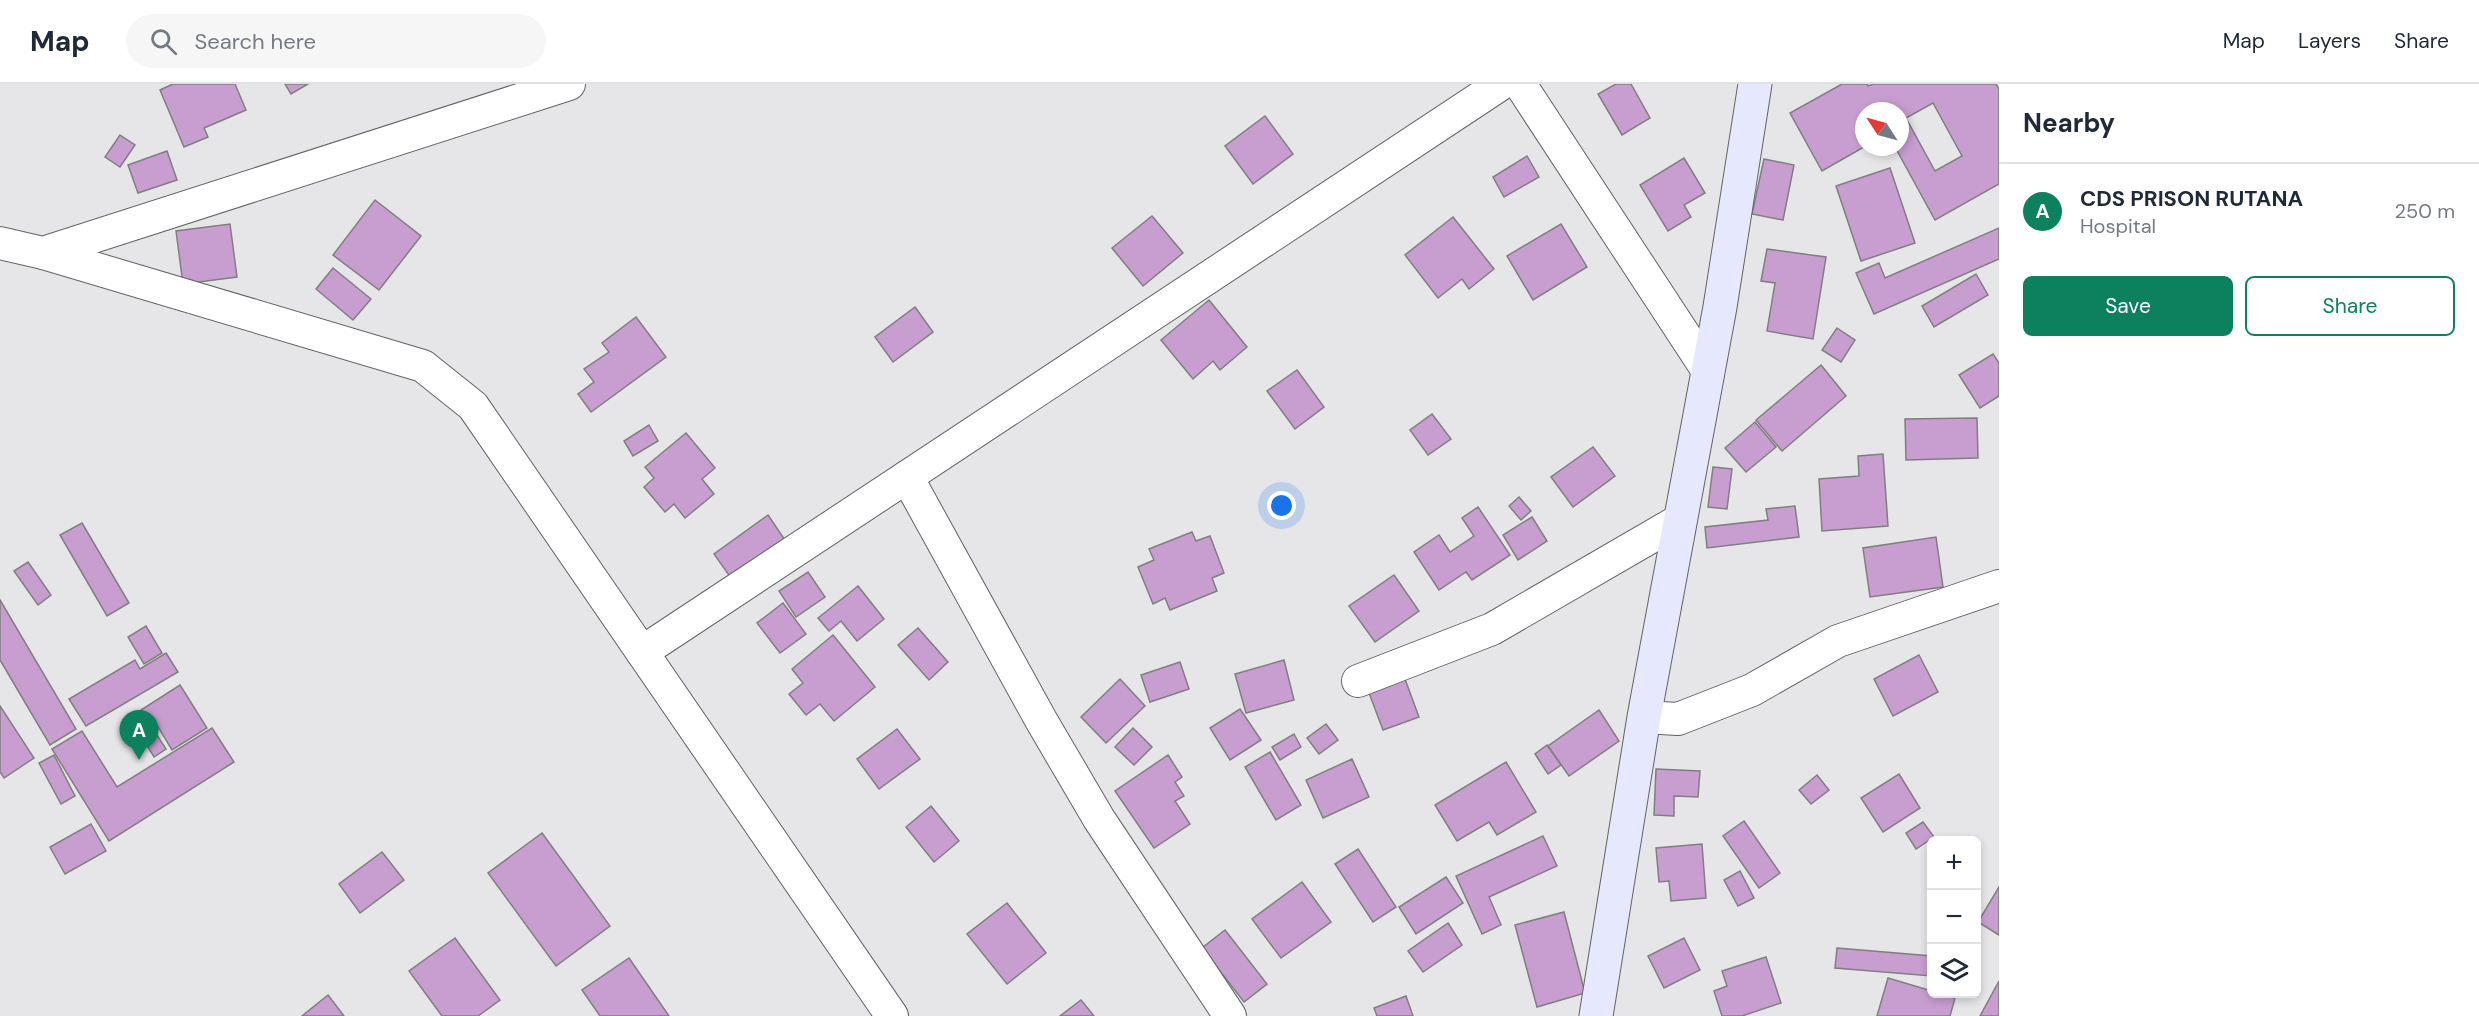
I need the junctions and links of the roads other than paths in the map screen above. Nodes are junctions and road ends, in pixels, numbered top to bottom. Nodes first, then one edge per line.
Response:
1 (569, 84) edge
2 (1501, 84) edge
3 (1520, 84) edge
4 (1755, 84) edge
5 (0, 243) edge
6 (43, 253) junction
7 (1708, 371) junction
8 (907, 477) junction
9 (1680, 520) junction
10 (1999, 586) edge
11 (642, 652) junction
12 (1358, 681) dead end
13 (1644, 717) junction
14 (892, 1016) edge
15 (1230, 1016) edge
16 (1596, 1016) edge

1 - 6 street
2 - 8 street
3 - 7 street
4 - 7 main road
5 - 6 street
6 - 11 street
7 - 9 main road
8 - 11 street
8 - 15 street
9 - 12 street
9 - 13 main road
10 - 13 street
11 - 14 street
13 - 16 main road

